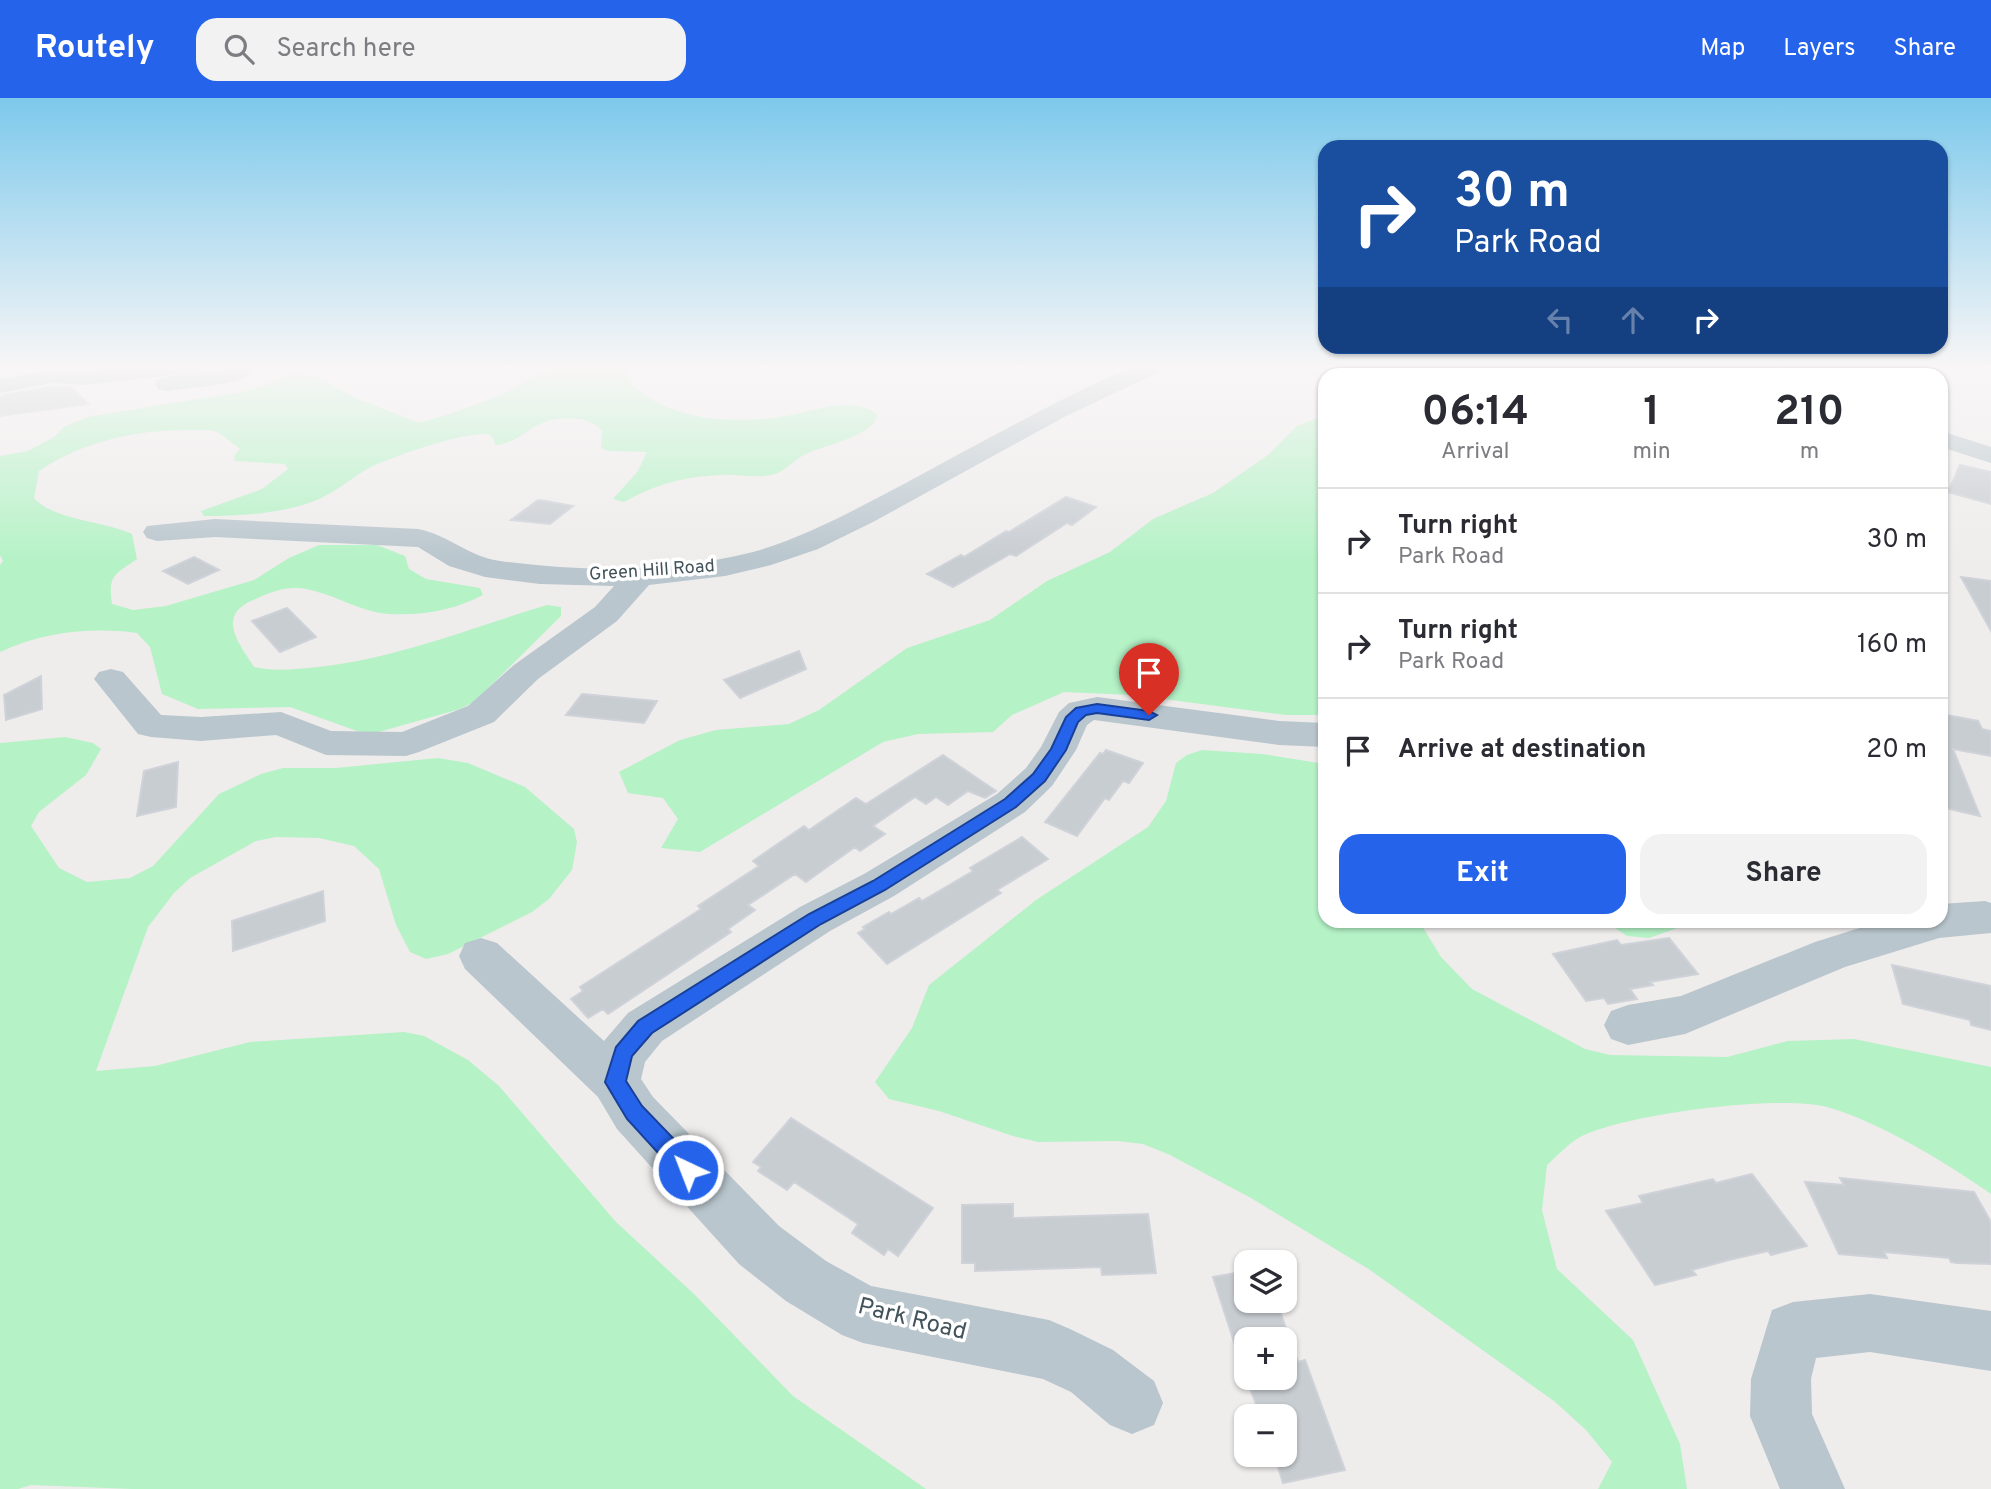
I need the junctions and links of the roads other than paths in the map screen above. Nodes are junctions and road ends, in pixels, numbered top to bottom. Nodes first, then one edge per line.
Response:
1 (1022, 431) edge
2 (1948, 441) edge
3 (1991, 455) edge
4 (157, 532) dead end
5 (642, 575) junction
6 (111, 679) dead end
7 (1318, 735) edge
8 (1989, 912) edge
9 (1948, 919) edge
10 (1916, 928) edge
11 (481, 956) dead end
12 (1628, 1025) dead end
13 (615, 1082) junction
14 (1991, 1341) edge
15 (1132, 1403) dead end
16 (1813, 1489) edge

1 - 5 street, Green Hill Road
2 - 3 street
4 - 5 street, Green Hill Road
5 - 6 street
7 - 13 street
8 - 9 street
10 - 12 street
11 - 13 street, Park Road
13 - 15 street, Park Road
14 - 16 street

